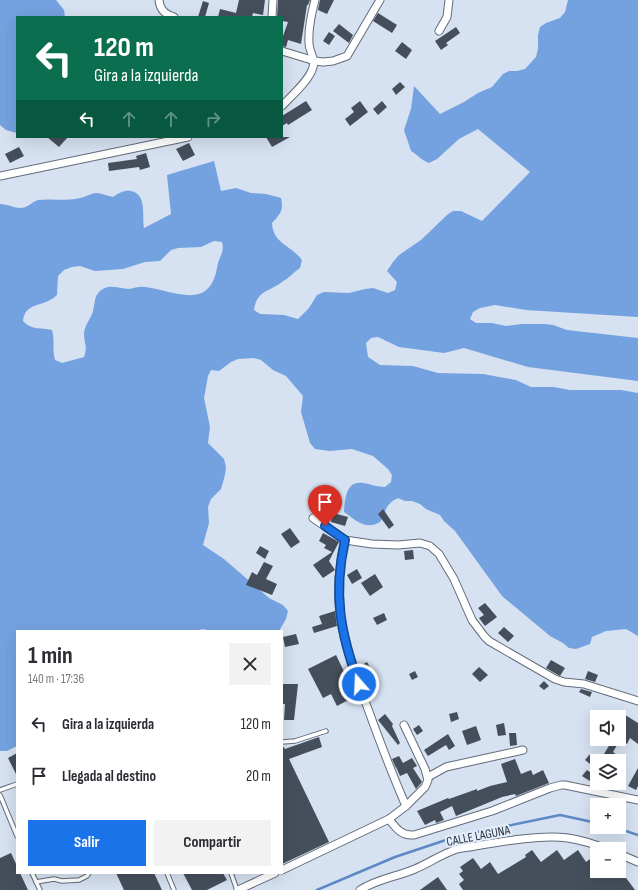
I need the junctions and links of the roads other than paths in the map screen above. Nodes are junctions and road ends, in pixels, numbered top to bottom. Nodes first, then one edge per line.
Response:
1 (159, 0) edge
2 (273, 0) edge
3 (315, 0) edge
4 (380, 0) edge
5 (449, 0) edge
6 (171, 16) edge
7 (272, 16) edge
8 (439, 31) dead end
9 (283, 51) edge
10 (315, 61) junction
11 (283, 105) edge
12 (183, 138) edge
13 (0, 176) edge
14 (313, 518) dead end
15 (345, 540) junction
16 (638, 701) edge
17 (404, 725) dead end
18 (326, 731) dead end
19 (283, 742) edge
20 (523, 750) dead end
21 (428, 777) junction
22 (16, 784) edge
23 (0, 790) edge
24 (0, 795) edge
25 (638, 800) edge
26 (406, 806) junction
27 (389, 819) junction
28 (16, 834) edge
29 (590, 843) edge
30 (626, 857) edge
31 (638, 862) edge
32 (283, 870) edge
33 (32, 874) edge
34 (55, 874) edge
35 (88, 874) edge
36 (167, 874) edge
37 (230, 874) edge
38 (270, 874) edge
39 (54, 879) junction
40 (36, 882) junction
41 (40, 890) edge
42 (174, 890) edge
43 (237, 890) edge
44 (360, 890) edge

1 - 6 street
2 - 7 street
3 - 10 street
4 - 10 street
5 - 8 street
9 - 10 street
10 - 11 street
12 - 13 street
14 - 15 street
15 - 16 street
15 - 26 street
17 - 21 street
18 - 19 lane
20 - 21 street
21 - 26 street
22 - 23 lane
24 - 28 lane
25 - 27 street
26 - 27 street
27 - 32 street
29 - 44 street, CALLE LAGUNA
30 - 31 street
33 - 40 lane
34 - 39 lane
35 - 39 lane
36 - 42 lane
37 - 43 lane
38 - 43 street
39 - 40 lane
40 - 41 lane

